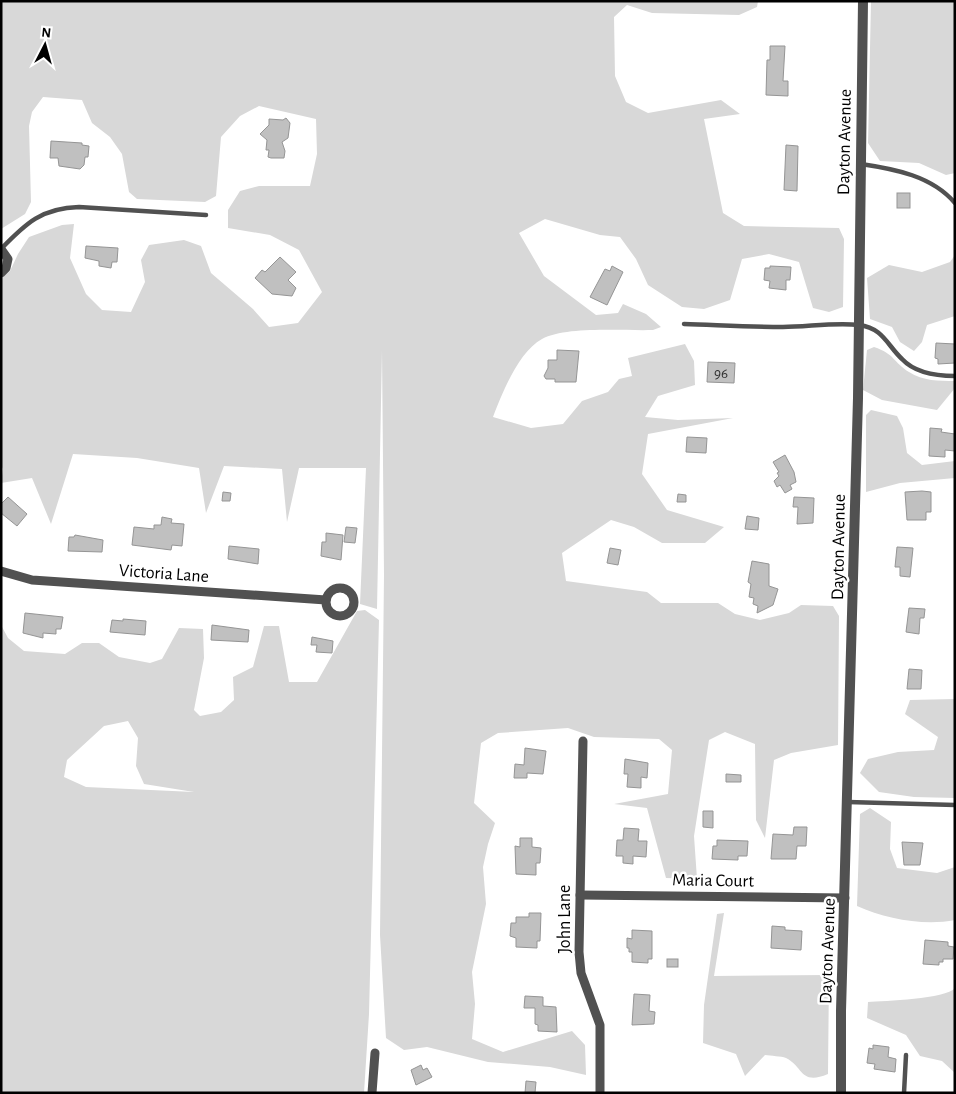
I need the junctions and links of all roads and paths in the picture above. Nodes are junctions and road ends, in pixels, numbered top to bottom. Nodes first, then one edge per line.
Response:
1 (862, 1) edge
2 (860, 163) junction
3 (955, 203) edge
4 (206, 215) dead end
5 (1, 249) edge
6 (1, 273) edge
7 (684, 324) dead end
8 (859, 325) junction
9 (955, 376) edge
10 (1, 571) edge
11 (326, 600) dead end
12 (583, 741) dead end
13 (848, 802) junction
14 (955, 805) edge
15 (580, 895) junction
16 (845, 898) junction
17 (375, 1053) dead end
18 (906, 1055) dead end
19 (372, 1093) edge
20 (600, 1093) edge
21 (841, 1093) edge
22 (904, 1093) edge

1 - 2 street, Dayton Avenue
2 - 3 lane
2 - 8 street, Dayton Avenue
4 - 5 lane
5 - 6 street
7 - 8 lane
8 - 9 lane
8 - 13 street, Dayton Avenue
10 - 11 street, Victoria Lane
12 - 15 street, John Lane
13 - 14 lane
13 - 16 street, Dayton Avenue
15 - 16 street, Maria Court
15 - 20 street, John Lane
16 - 21 street, Dayton Avenue
17 - 19 street
18 - 22 lane

